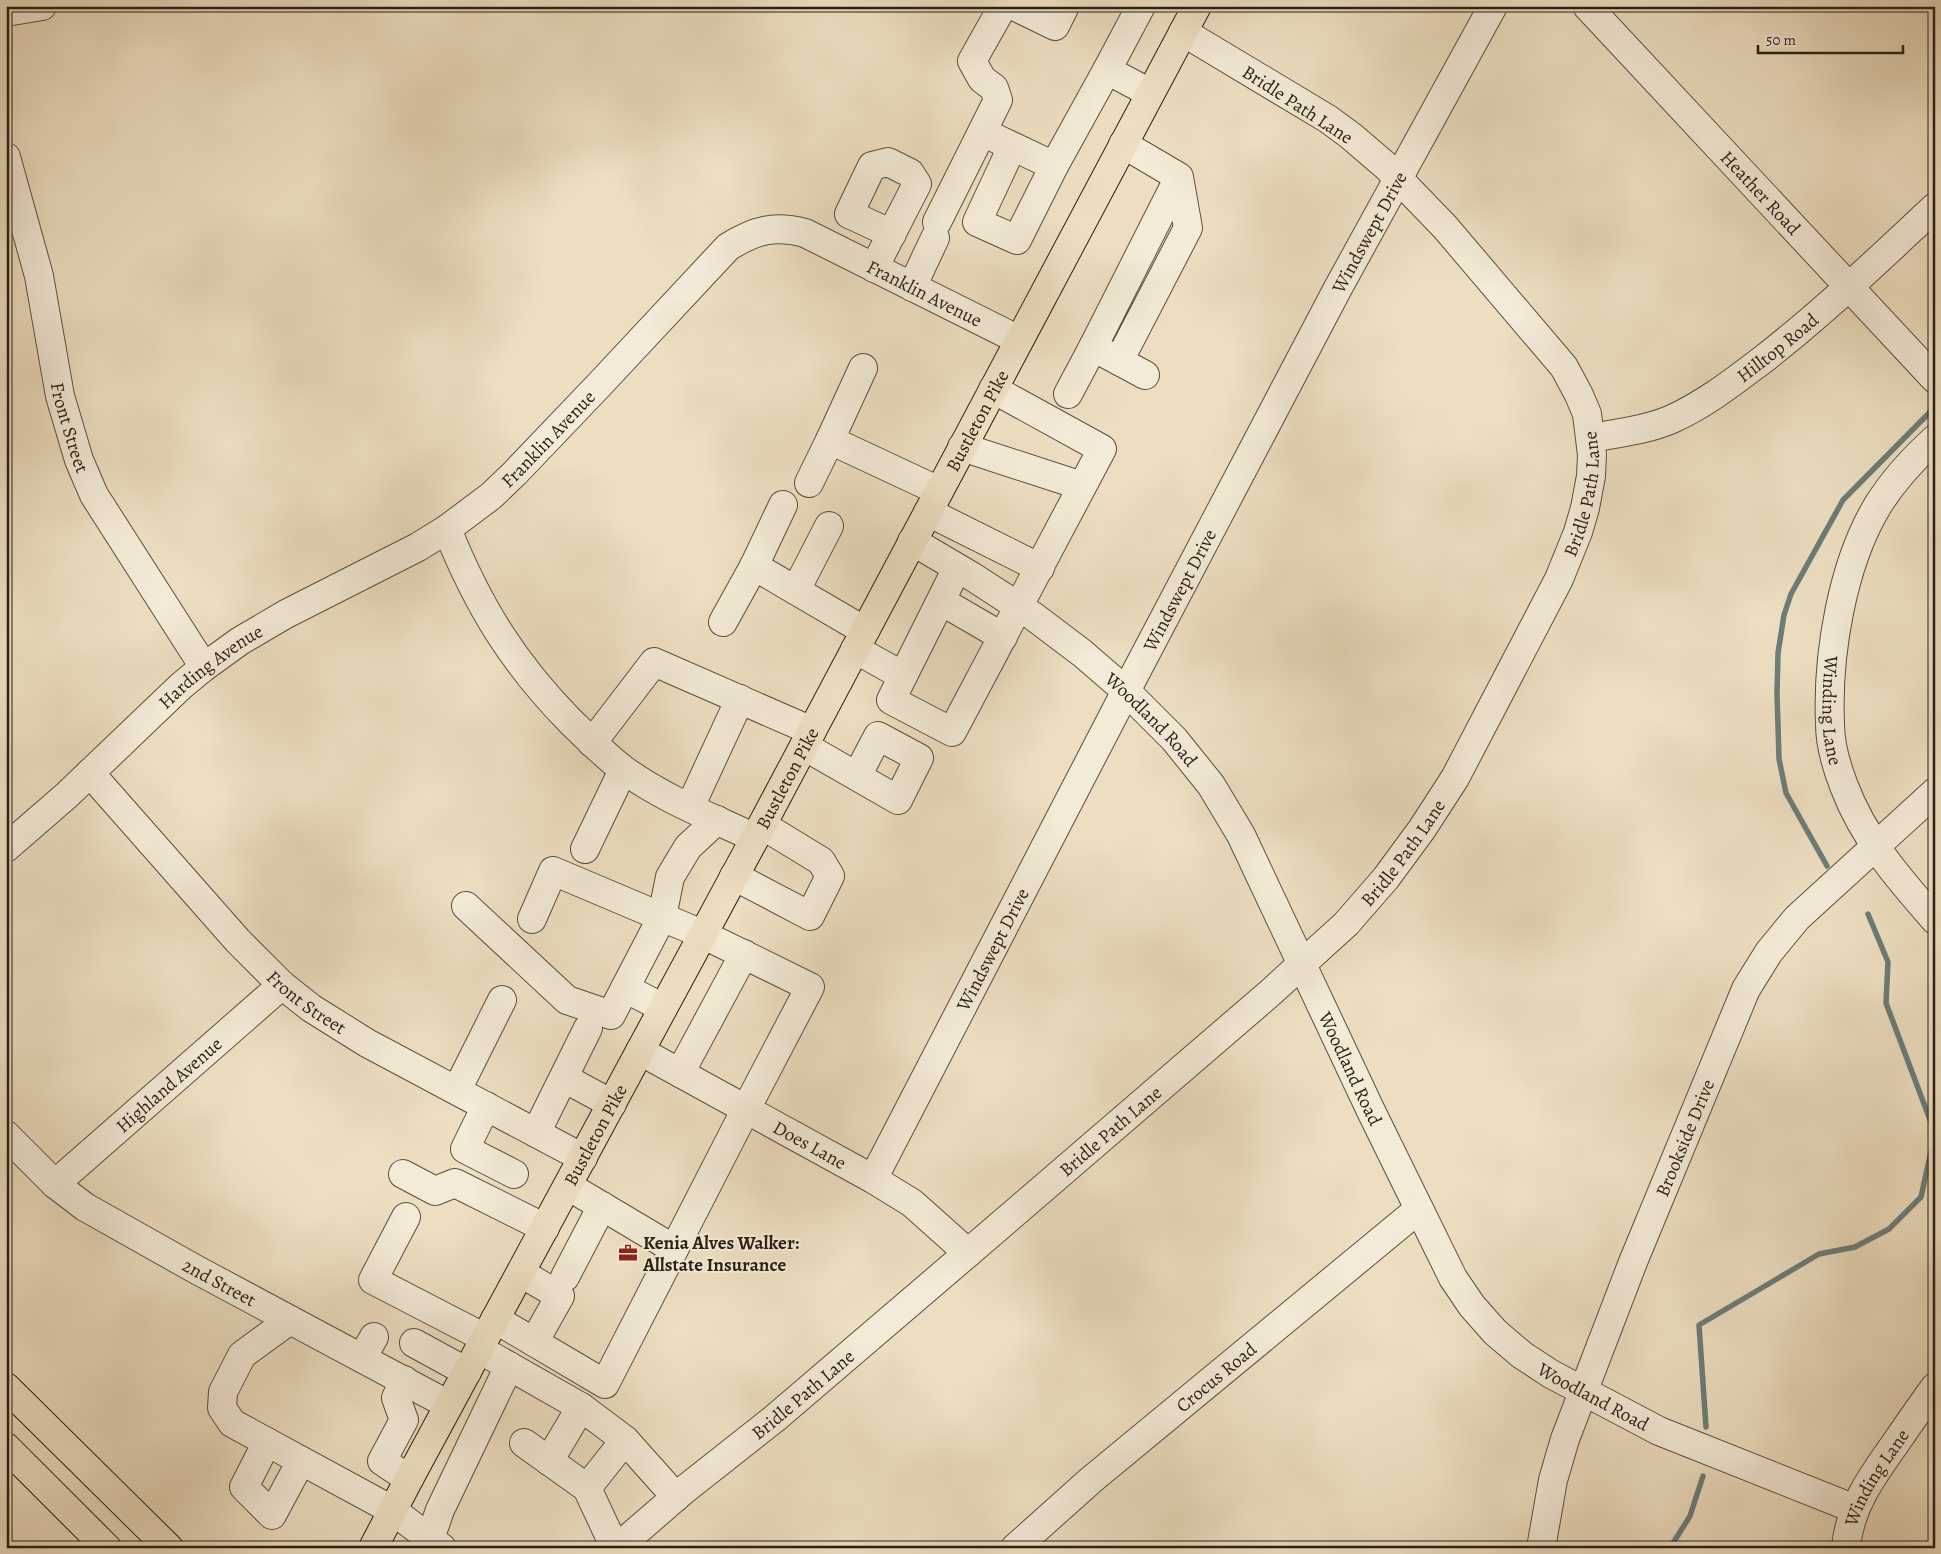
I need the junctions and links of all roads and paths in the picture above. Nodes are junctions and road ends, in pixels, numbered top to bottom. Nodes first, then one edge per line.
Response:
1 (42, 6) edge
2 (1003, 6) edge
3 (1014, 6) edge
4 (1065, 6) edge
5 (1141, 6) edge
6 (1197, 6) edge
7 (1493, 6) edge
8 (1587, 6) edge
9 (6, 12) edge
10 (1183, 32) junction
11 (1107, 70) junction
12 (1150, 94) junction
13 (982, 132) junction
14 (1123, 144) junction
15 (1012, 147) junction
16 (6, 157) edge
17 (1054, 166) junction
18 (1179, 177) junction
19 (1398, 180) junction
20 (1935, 207) edge
21 (849, 214) junction
22 (892, 234) junction
23 (834, 248) junction
24 (874, 268) junction
25 (912, 287) junction
26 (1848, 288) junction
27 (1019, 340) junction
28 (1093, 347) junction
29 (1119, 361) junction
30 (863, 368) dead end
31 (1145, 375) dead end
32 (1935, 379) edge
33 (993, 389) junction
34 (1068, 394) dead end
35 (1591, 438) junction
36 (1935, 439) edge
37 (830, 440) junction
38 (962, 447) junction
39 (809, 483) dead end
40 (1082, 486) junction
41 (934, 501) junction
42 (783, 505) dead end
43 (829, 526) dead end
44 (447, 529) junction
45 (912, 541) junction
46 (754, 566) junction
47 (957, 568) junction
48 (1040, 568) junction
49 (796, 590) junction
50 (941, 601) junction
51 (1019, 607) junction
52 (724, 622) dead end
53 (1003, 637) junction
54 (860, 640) junction
55 (204, 667) junction
56 (903, 676) junction
57 (1126, 691) junction
58 (740, 699) junction
59 (808, 738) junction
60 (592, 743) junction
61 (623, 770) junction
62 (90, 773) junction
63 (857, 776) dead end
64 (1935, 792) edge
65 (690, 807) junction
66 (717, 820) junction
67 (758, 832) junction
68 (1875, 847) junction
69 (6, 848) edge
70 (585, 849) dead end
71 (734, 876) junction
72 (466, 906) dead end
73 (662, 917) junction
74 (532, 919) dead end
75 (1935, 920) edge
76 (702, 934) junction
77 (744, 954) junction
78 (1301, 965) junction
79 (282, 985) junction
80 (625, 988) junction
81 (502, 1000) dead end
82 (663, 1008) junction
83 (588, 1028) dead end
84 (640, 1051) junction
85 (680, 1073) junction
86 (564, 1078) junction
87 (457, 1090) junction
88 (612, 1104) junction
89 (486, 1106) junction
90 (746, 1109) junction
91 (536, 1133) junction
92 (6, 1135) edge
93 (583, 1158) junction
94 (403, 1174) dead end
95 (514, 1174) dead end
96 (873, 1179) junction
97 (55, 1184) junction
98 (568, 1186) junction
99 (602, 1206) junction
100 (1419, 1210) junction
101 (406, 1217) dead end
102 (545, 1228) junction
103 (674, 1249) junction
104 (968, 1252) junction
105 (521, 1273) junction
106 (562, 1286) junction
107 (290, 1320) junction
108 (534, 1342) junction
109 (414, 1343) dead end
110 (481, 1345) junction
111 (509, 1366) junction
112 (404, 1380) junction
113 (6, 1387) edge
114 (1935, 1387) edge
115 (1583, 1391) junction
116 (449, 1404) junction
117 (581, 1407) junction
118 (399, 1430) junction
119 (624, 1440) junction
120 (267, 1442) junction
121 (524, 1443) dead end
122 (427, 1446) junction
123 (6, 1447) edge
124 (301, 1461) junction
125 (549, 1461) junction
126 (409, 1479) junction
127 (587, 1488) junction
128 (676, 1497) junction
129 (1855, 1509) junction
130 (392, 1510) junction
131 (437, 1545) edge
132 (107, 1548) edge
133 (169, 1548) edge
134 (373, 1548) edge
135 (616, 1548) edge
136 (1015, 1548) edge
137 (1541, 1548) edge
138 (1846, 1548) edge

1 - 9 street
2 - 13 street
3 - 4 street
5 - 11 street
6 - 10 main road, Bustleton Pike
7 - 19 street, Windswept Drive
8 - 26 street, Heather Road
10 - 12 main road, Bustleton Pike
10 - 19 street, Bridle Path Lane
11 - 12 street
11 - 17 street
12 - 14 main road, Bustleton Pike
13 - 15 street
13 - 25 street
14 - 18 street
14 - 27 main road, Bustleton Pike
15 - 17 street
15 - 17 street
16 - 55 street, Front Street
18 - 28 street
18 - 29 street
19 - 35 street, Bridle Path Lane
19 - 57 street, Windswept Drive
20 - 26 street, Hilltop Road
21 - 22 street
21 - 22 street
21 - 23 street
22 - 24 street
23 - 24 street, Franklin Avenue
23 - 44 street, Franklin Avenue
24 - 25 street, Franklin Avenue
25 - 27 street, Franklin Avenue
26 - 32 street, Heather Road
26 - 35 street, Hilltop Road
27 - 33 main road, Bustleton Pike
28 - 29 street
28 - 34 street
29 - 31 street
30 - 37 street
33 - 38 main road, Bustleton Pike
33 - 40 street
35 - 78 street, Bridle Path Lane
36 - 68 street, Winding Lane
37 - 39 street
37 - 41 street
38 - 40 street
38 - 41 main road, Bustleton Pike
40 - 48 street
41 - 45 main road, Bustleton Pike
41 - 48 street
42 - 46 street
43 - 49 street
44 - 55 street, Harding Avenue
44 - 60 street
45 - 47 street, Woodland Road
45 - 54 main road, Bustleton Pike
46 - 49 street
46 - 52 street
47 - 50 street
47 - 51 street, Woodland Road
48 - 51 street
49 - 54 street
50 - 53 street
50 - 56 street
51 - 53 street
51 - 57 street, Woodland Road
53 - 56 street
54 - 56 street
54 - 59 main road, Bustleton Pike
55 - 62 street, Harding Avenue
57 - 78 street, Woodland Road
57 - 96 street, Windswept Drive
58 - 59 street
58 - 60 street
58 - 65 street
59 - 63 street
59 - 67 main road, Bustleton Pike
60 - 61 street
61 - 65 street
61 - 70 street
62 - 69 street, Harding Avenue
62 - 79 street, Front Street
64 - 68 street, Brookside Drive
65 - 66 street
66 - 67 street
66 - 73 street
67 - 71 main road, Bustleton Pike
67 - 71 street
68 - 75 street, Winding Lane
68 - 115 street, Brookside Drive
71 - 76 main road, Bustleton Pike
72 - 80 street
73 - 74 street
73 - 76 street
73 - 80 street
76 - 77 street
76 - 82 main road, Bustleton Pike
77 - 85 street
77 - 90 street
78 - 100 street, Woodland Road
78 - 104 street, Bridle Path Lane
79 - 87 street, Front Street
79 - 97 street, Highland Avenue
80 - 82 street
81 - 87 street
82 - 84 main road, Bustleton Pike
83 - 86 street
84 - 85 street, Does Lane
84 - 88 main road, Bustleton Pike
85 - 90 street, Does Lane
86 - 88 street
86 - 91 street
87 - 89 street, Front Street
88 - 93 main road, Bustleton Pike
89 - 91 street, Front Street
89 - 95 street
90 - 96 street, Does Lane
90 - 103 street
91 - 93 street, Front Street
92 - 97 street, 2nd Street
93 - 98 main road, Bustleton Pike
94 - 102 street
96 - 104 street, Does Lane
97 - 107 street, 2nd Street
98 - 99 street
98 - 102 main road, Bustleton Pike
99 - 103 street
99 - 106 street
100 - 115 street, Woodland Road
100 - 136 street, Crocus Road
101 - 110 street
102 - 105 main road, Bustleton Pike
103 - 108 street
104 - 128 street, Bridle Path Lane
105 - 106 street
105 - 110 main road, Bustleton Pike
106 - 108 street
107 - 112 street, 2nd Street
107 - 120 street
108 - 110 street
109 - 110 street
110 - 111 street
110 - 116 main road, Bustleton Pike
111 - 117 street
111 - 131 street
112 - 116 street, 2nd Street
112 - 118 street
113 - 133 main road
114 - 129 street, Winding Lane
115 - 129 street, Woodland Road
115 - 137 street, Brookside Drive
116 - 122 main road, Bustleton Pike
117 - 119 street
117 - 125 street
118 - 122 street
118 - 126 street
119 - 127 street
119 - 128 street
120 - 124 street
120 - 124 street
121 - 125 street
122 - 126 main road, Bustleton Pike
123 - 132 main road
124 - 130 street
125 - 127 street
126 - 130 main road, Bustleton Pike
127 - 135 street
128 - 135 street, Bridle Path Lane
129 - 138 street, Winding Lane
130 - 131 street
130 - 134 main road, Bustleton Pike

